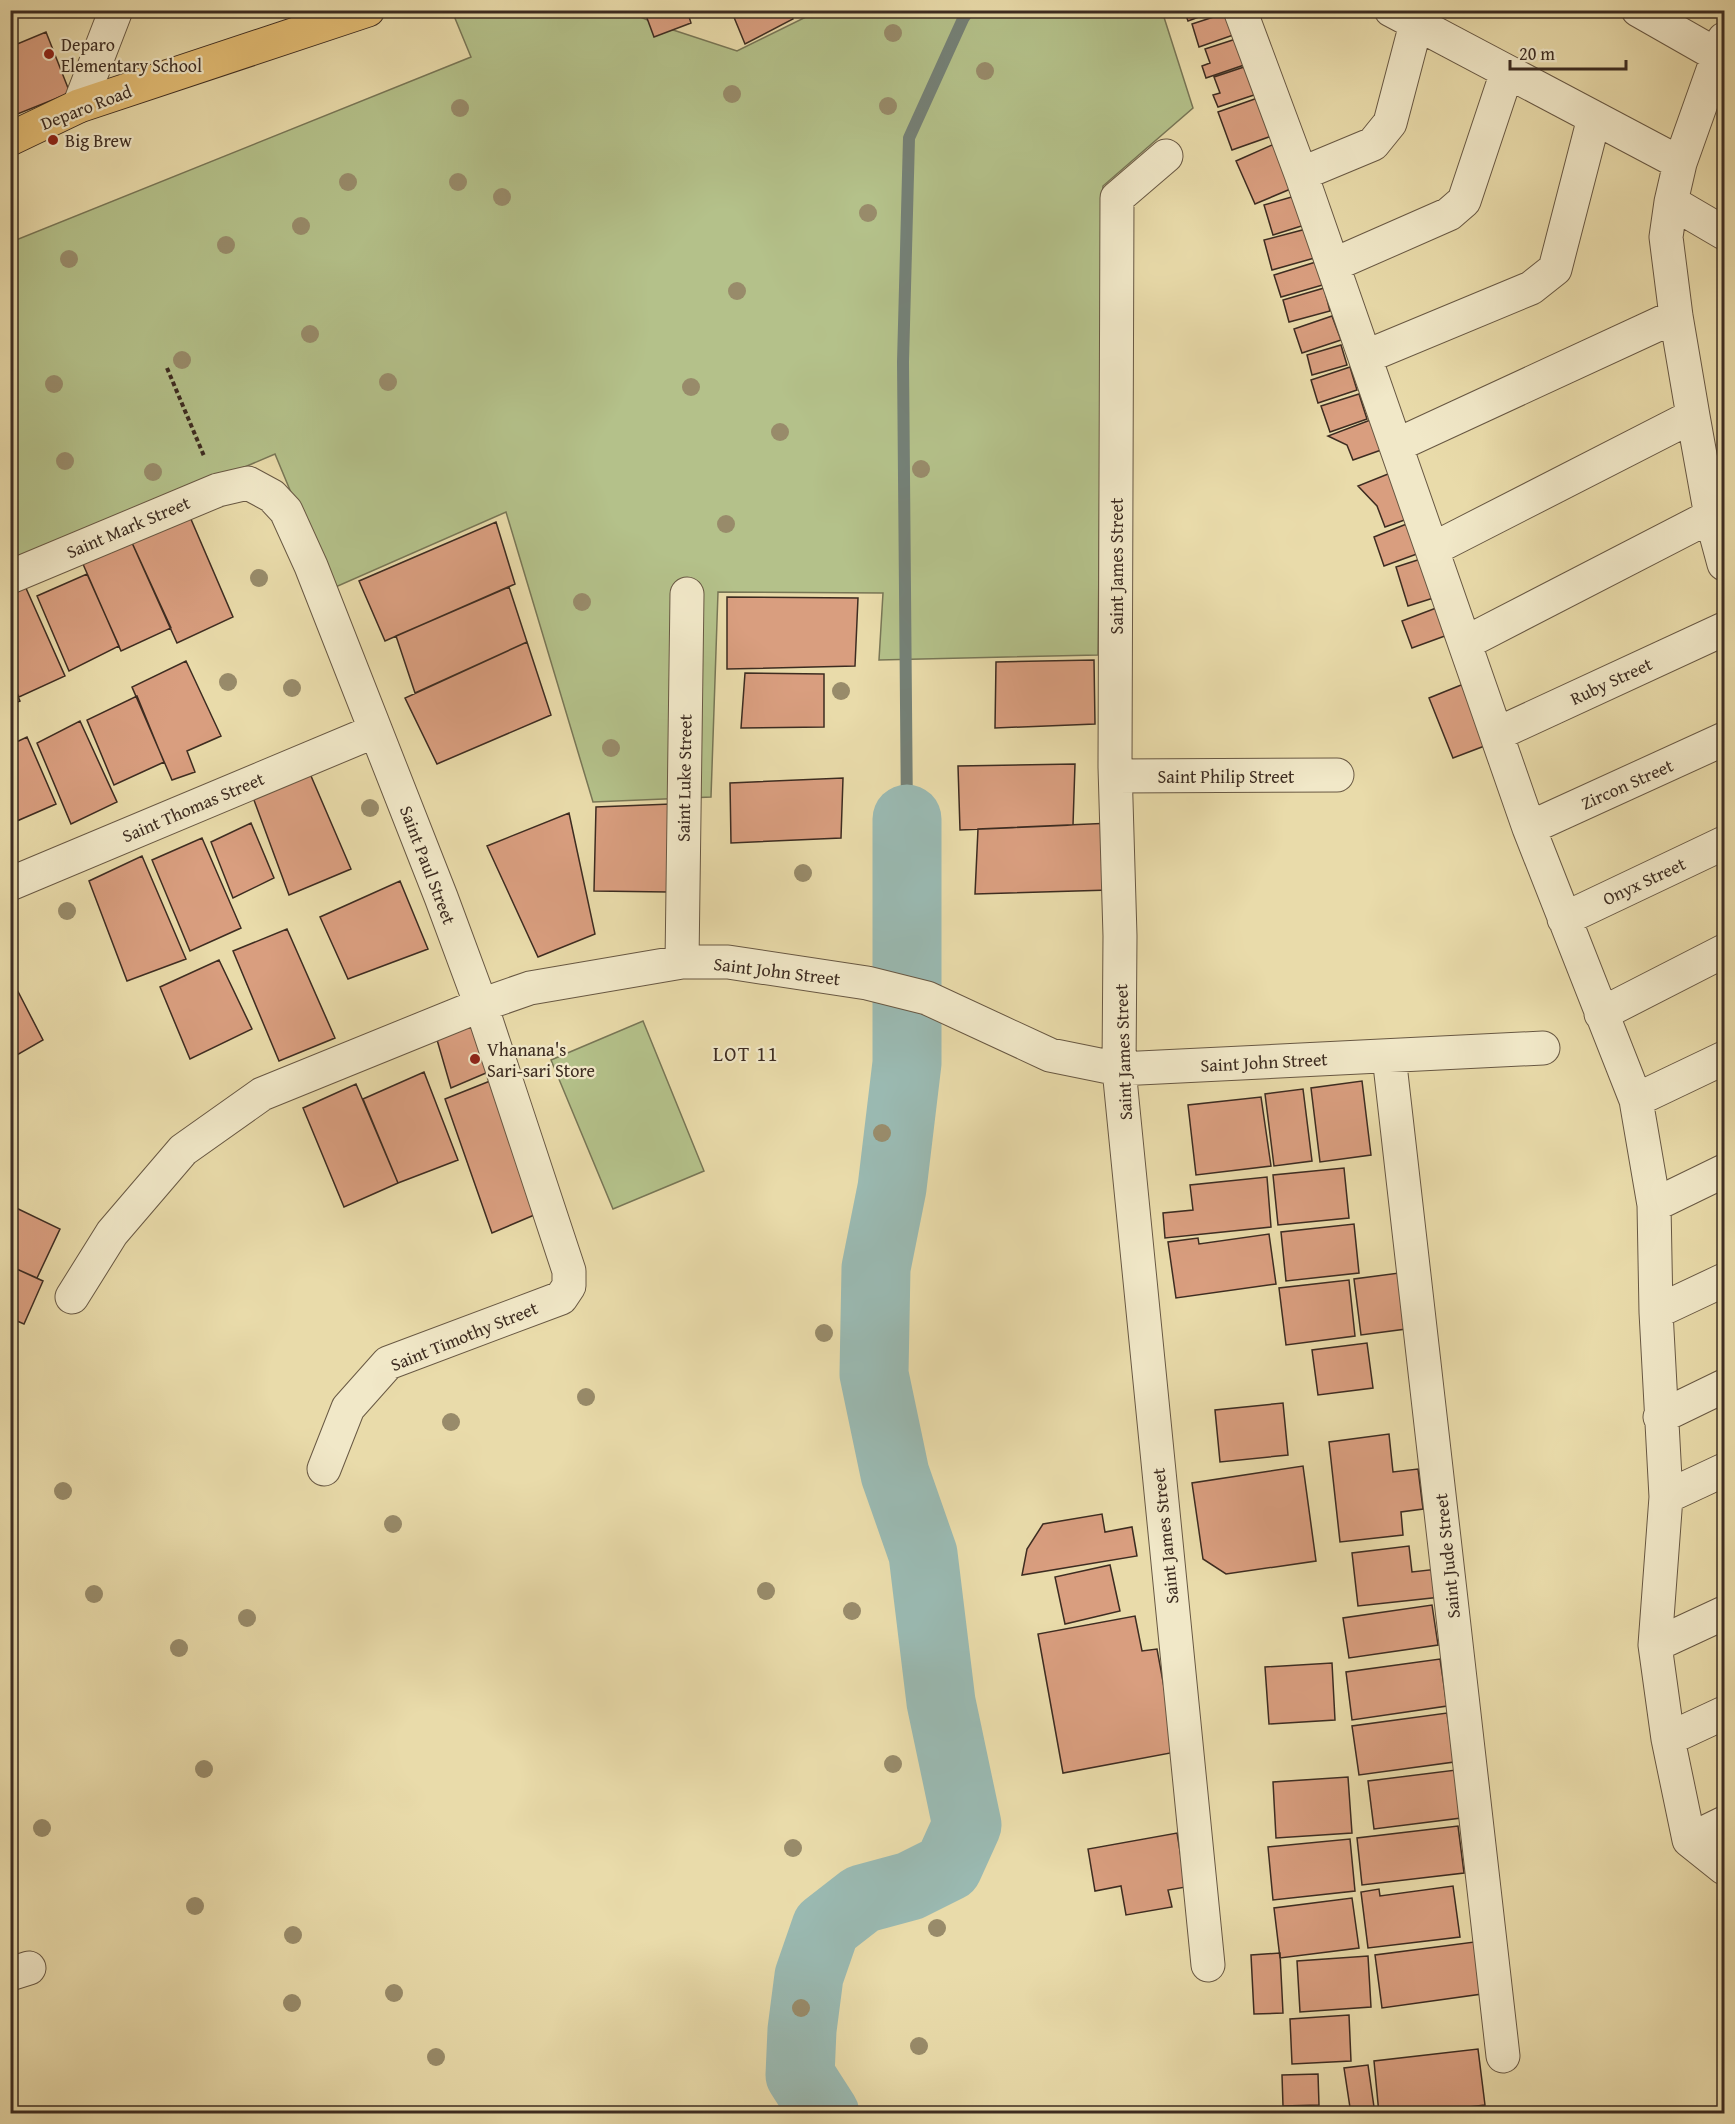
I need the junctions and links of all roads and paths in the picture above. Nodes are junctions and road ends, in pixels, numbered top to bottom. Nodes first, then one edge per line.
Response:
1 (116, 10) edge
2 (368, 10) edge
3 (1240, 10) edge
4 (1638, 10) edge
5 (1403, 17) edge
6 (1722, 51) edge
7 (1507, 72) junction
8 (79, 106) junction
9 (1594, 118) junction
10 (10, 138) edge
11 (1166, 156) dead end
12 (1680, 163) junction
13 (1301, 174) junction
14 (1671, 202) junction
15 (1725, 233) edge
16 (1332, 265) junction
17 (1676, 316) junction
18 (1365, 357) junction
19 (167, 368) dead end
20 (1693, 416) junction
21 (1397, 445) junction
22 (233, 486) junction
23 (1711, 516) junction
24 (1433, 549) junction
25 (1725, 564) edge
26 (10, 577) edge
27 (687, 594) dead end
28 (1725, 629) edge
29 (1465, 643) junction
30 (375, 731) junction
31 (1497, 734) junction
32 (1725, 739) edge
33 (1337, 775) dead end
34 (1116, 776) junction
35 (1529, 828) junction
36 (1725, 843) edge
37 (10, 884) edge
38 (1564, 919) junction
39 (1725, 951) edge
40 (682, 962) junction
41 (481, 1005) junction
42 (1601, 1014) junction
43 (1543, 1048) dead end
44 (1389, 1056) junction
45 (1725, 1058) edge
46 (1119, 1069) junction
47 (1636, 1100) junction
48 (1725, 1171) edge
49 (1654, 1205) junction
50 (569, 1271) joint
51 (1725, 1280) edge
52 (72, 1297) dead end
53 (1656, 1312) junction
54 (1725, 1386) edge
55 (1660, 1417) junction
56 (324, 1470) dead end
57 (1725, 1470) edge
58 (1666, 1497) junction
59 (1725, 1613) edge
60 (1655, 1646) junction
61 (1725, 1713) edge
62 (1668, 1739) junction
63 (1725, 1823) edge
64 (1689, 1840) junction
65 (1725, 1868) edge
66 (1208, 1965) dead end
67 (1503, 2056) dead end

1 - 8 street
2 - 8 main road, Deparo Road
3 - 13 street
4 - 6 street
5 - 7 street
5 - 13 street
6 - 12 street
7 - 9 street
7 - 16 street
8 - 10 main road, Deparo Road
9 - 12 street
9 - 18 street
11 - 34 street, Saint James Street
12 - 14 street
13 - 16 street
14 - 15 street
14 - 17 street
16 - 18 street
17 - 20 street
17 - 21 street
18 - 21 street
19 - 22 path
20 - 23 street
20 - 24 street
21 - 24 street
22 - 26 street, Saint Mark Street
22 - 30 street, Saint Paul Street
23 - 25 street
23 - 29 street
24 - 29 street
27 - 40 street, Saint Luke Street
28 - 31 street, Ruby Street
29 - 31 street
30 - 37 street, Saint Thomas Street
30 - 41 street, Saint Paul Street
31 - 35 street
32 - 35 street, Zircon Street
33 - 34 street, Saint Philip Street
34 - 46 street, Saint James Street
35 - 38 street
36 - 38 street, Onyx Street
38 - 42 street
39 - 42 street
40 - 41 street, Saint John Street
40 - 46 street, Saint John Street
41 - 50 street, Saint Paul Street
41 - 52 street, Saint John Street
42 - 47 street
43 - 44 street, Saint John Street
44 - 46 street, Saint John Street
44 - 67 street, Saint Jude Street
45 - 47 street
46 - 66 street, Saint James Street
47 - 49 street
48 - 49 street
49 - 53 street
50 - 56 street, Saint Timothy Street
51 - 53 street
53 - 55 street
54 - 55 street
55 - 58 street
57 - 58 street
58 - 60 street
59 - 60 street
60 - 62 street
61 - 62 street
62 - 64 street
63 - 64 street
64 - 65 street

